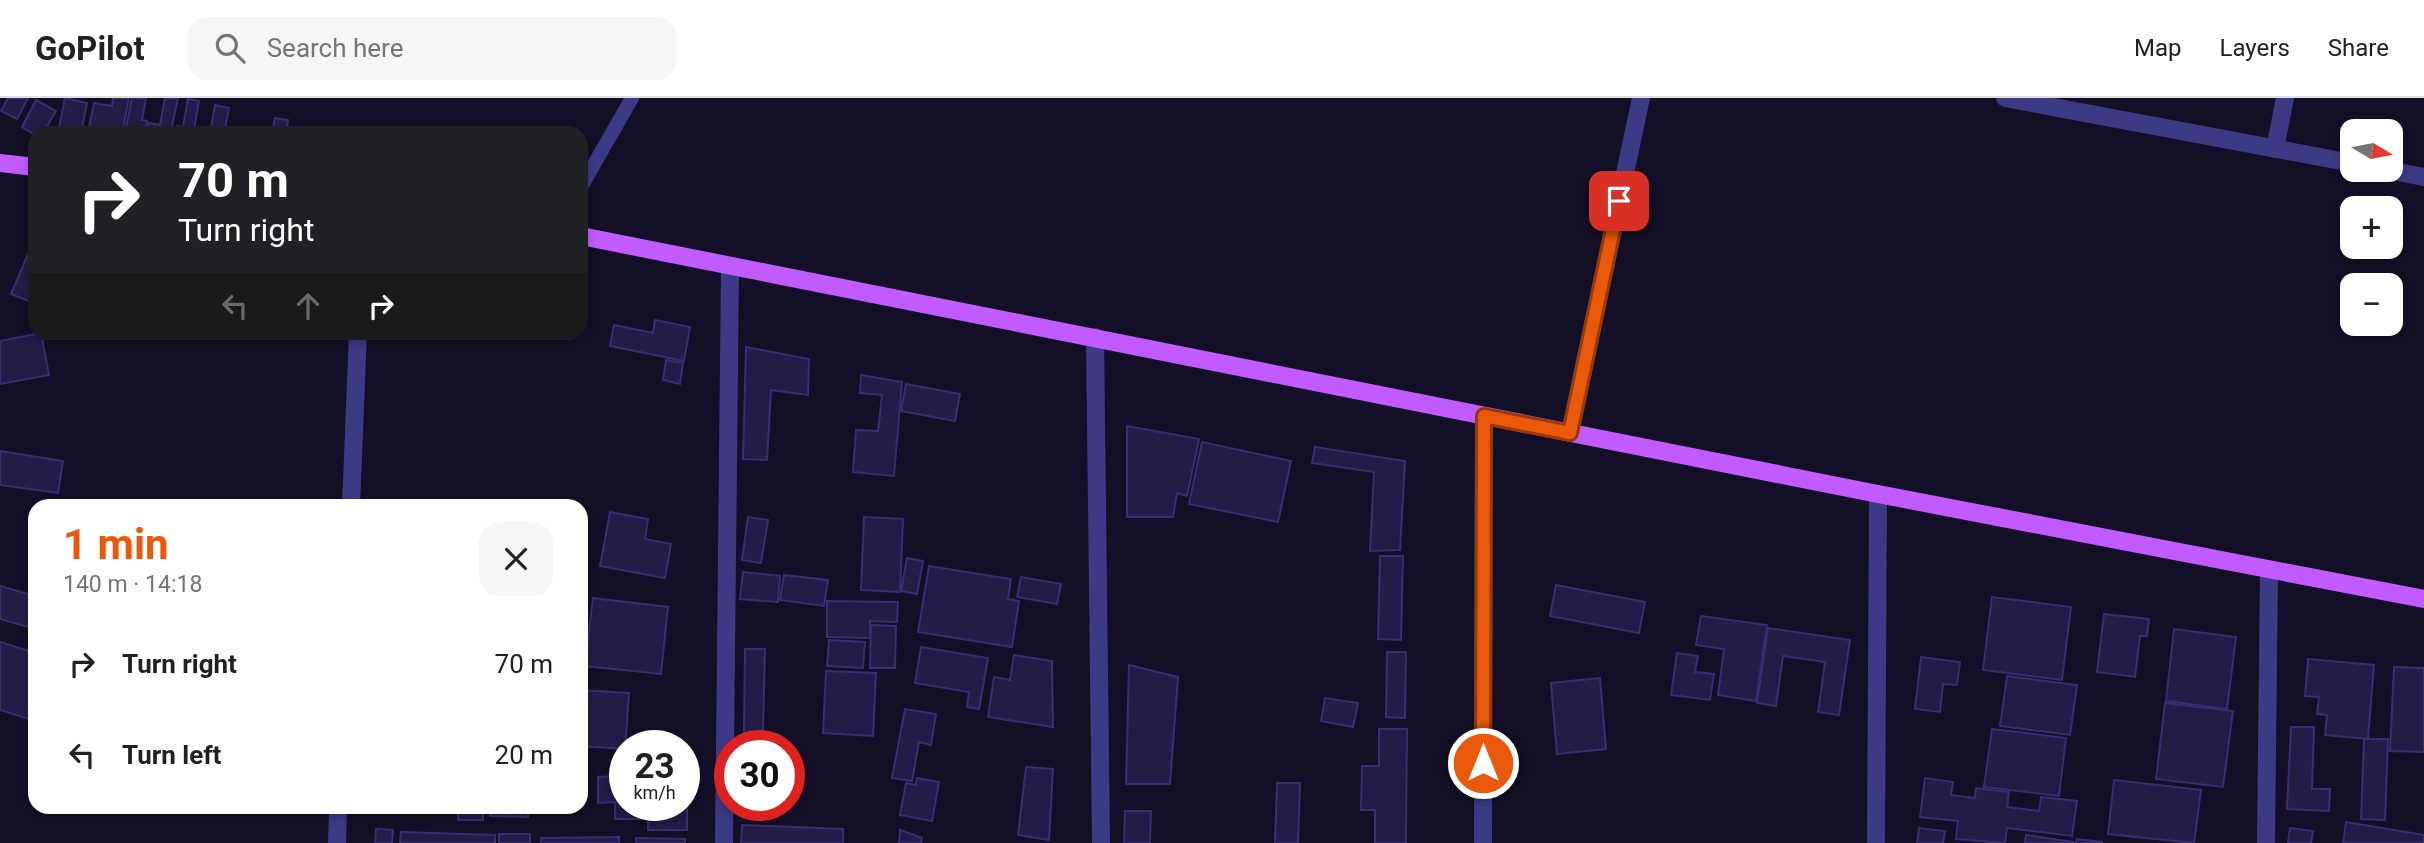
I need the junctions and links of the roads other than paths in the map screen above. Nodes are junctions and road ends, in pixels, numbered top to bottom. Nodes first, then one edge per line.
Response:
1 (632, 98) edge
2 (1641, 98) edge
3 (2005, 98) edge
4 (2285, 98) edge
5 (2275, 149) junction
6 (2340, 161) edge
7 (0, 163) edge
8 (28, 166) edge
9 (2403, 173) edge
10 (588, 175) edge
11 (2424, 177) edge
12 (588, 237) edge
13 (730, 267) junction
14 (1095, 337) junction
15 (358, 340) edge
16 (1484, 416) junction
17 (1570, 433) junction
18 (1878, 494) junction
19 (351, 499) edge
20 (2269, 569) junction
21 (2424, 599) edge
22 (338, 814) edge
23 (337, 843) edge
24 (724, 843) edge
25 (1101, 843) edge
26 (1483, 843) edge
27 (1877, 843) edge
28 (2266, 843) edge

1 - 10 lane
2 - 17 street
3 - 5 street
4 - 5 street
5 - 6 street
7 - 8 main road
9 - 11 street
12 - 13 main road
13 - 14 main road
13 - 24 street
14 - 16 main road
14 - 25 street
15 - 19 street
16 - 17 main road
16 - 26 street
17 - 18 main road
18 - 20 main road
18 - 27 street
20 - 21 main road
20 - 28 street
22 - 23 street

